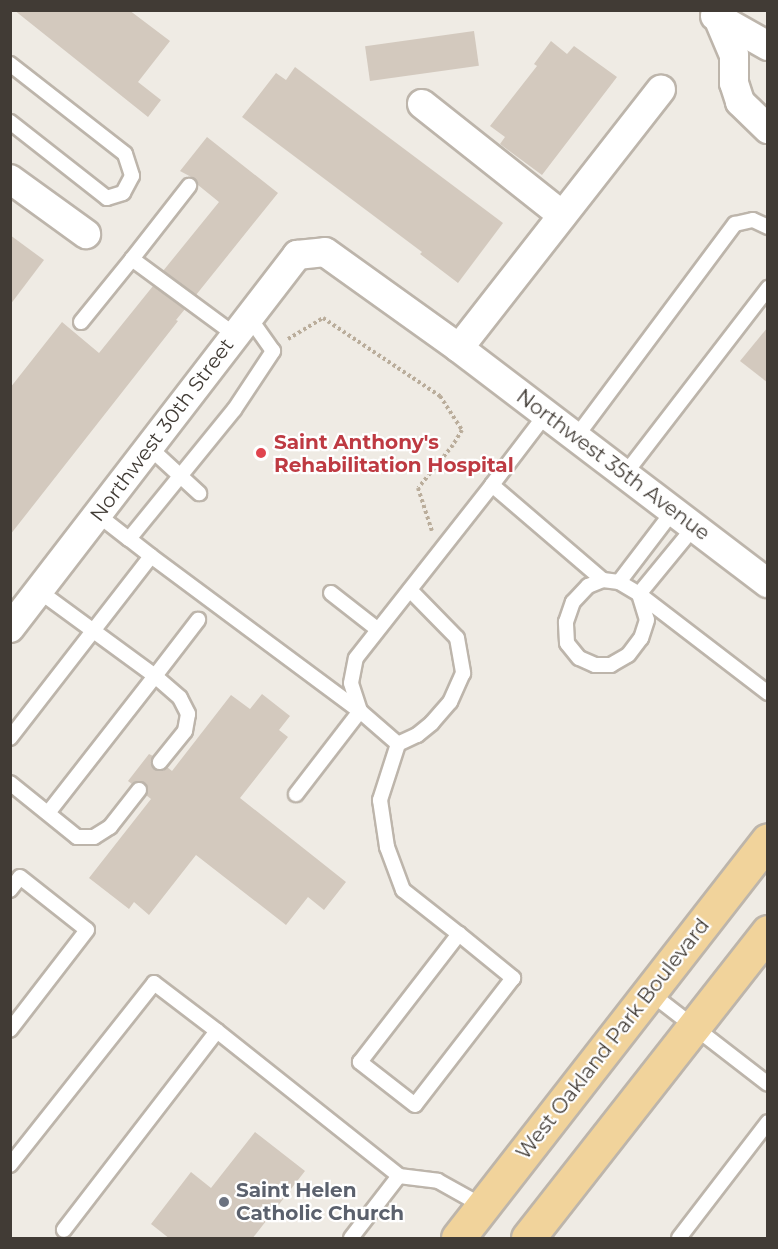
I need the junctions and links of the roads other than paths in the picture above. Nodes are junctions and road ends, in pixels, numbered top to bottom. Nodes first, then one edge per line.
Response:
1 (713, 15) edge
2 (768, 46) edge
3 (10, 64) edge
4 (661, 88) dead end
5 (422, 104) dead end
6 (10, 122) edge
7 (768, 129) edge
8 (10, 179) edge
9 (189, 186) dead end
10 (562, 215) junction
11 (768, 227) edge
12 (86, 234) dead end
13 (325, 252) joint
14 (132, 260) junction
15 (768, 288) edge
16 (81, 322) dead end
17 (242, 326) junction
18 (459, 348) junction
19 (546, 414) junction
20 (576, 437) junction
21 (150, 448) junction
22 (625, 474) junction
23 (179, 476) junction
24 (492, 485) junction
25 (200, 493) dead end
26 (98, 515) junction
27 (684, 519) junction
28 (129, 539) junction
29 (151, 556) junction
30 (603, 580) junction
31 (619, 582) junction
32 (768, 584) edge
33 (410, 590) junction
34 (39, 591) junction
35 (331, 594) dead end
36 (639, 594) junction
37 (198, 620) dead end
38 (10, 628) edge
39 (377, 629) junction
40 (93, 633) junction
41 (155, 676) junction
42 (768, 693) edge
43 (360, 711) junction
44 (10, 738) edge
45 (398, 744) junction
46 (160, 762) dead end
47 (10, 783) edge
48 (139, 790) dead end
49 (297, 794) dead end
50 (48, 813) junction
51 (768, 840) edge
52 (15, 874) edge
53 (10, 890) edge
54 (768, 932) edge
55 (459, 934) junction
56 (649, 992) junction
57 (694, 1027) junction
58 (10, 1030) edge
59 (217, 1031) junction
60 (768, 1084) edge
61 (768, 1122) edge
62 (10, 1165) edge
63 (399, 1176) junction
64 (483, 1206) junction
65 (64, 1230) dead end
66 (351, 1239) edge
67 (458, 1239) edge
68 (528, 1239) edge
69 (679, 1239) edge

1 - 2 street
1 - 7 street
3 - 6 lane
4 - 10 street
5 - 10 street
8 - 12 street
9 - 14 lane
10 - 18 street
11 - 20 lane
13 - 17 street, Northwest 30th Street
13 - 18 street, Northwest 35th Avenue
14 - 16 lane
14 - 17 lane
15 - 22 lane
17 - 21 street, Northwest 30th Street
17 - 23 lane
18 - 19 street, Northwest 35th Avenue
19 - 20 street, Northwest 35th Avenue
19 - 24 lane
20 - 22 street, Northwest 35th Avenue
21 - 23 lane
21 - 26 street, Northwest 30th Street
22 - 27 street, Northwest 35th Avenue
23 - 25 lane
23 - 28 lane
24 - 30 lane
24 - 33 lane
26 - 28 lane
26 - 34 street, Northwest 30th Street
27 - 31 lane
27 - 32 street, Northwest 35th Avenue
27 - 36 lane
28 - 29 lane
29 - 40 lane
29 - 43 lane
30 - 31 lane
30 - 36 lane
31 - 36 lane
33 - 39 lane
33 - 45 lane
34 - 38 street, Northwest 30th Street
34 - 40 lane
35 - 39 lane
36 - 42 lane
37 - 41 lane
39 - 43 lane
40 - 41 lane
40 - 44 lane
41 - 46 lane
41 - 50 lane
43 - 45 lane
43 - 49 lane
45 - 55 lane
47 - 50 lane
48 - 50 lane
51 - 56 main road, West Oakland Park Boulevard
52 - 53 lane
52 - 58 lane
54 - 57 main road
55 - 55 lane
56 - 57 lane
56 - 64 main road, West Oakland Park Boulevard
57 - 60 lane
57 - 68 main road
59 - 62 lane
59 - 63 lane
59 - 65 lane
61 - 69 lane
63 - 64 lane
63 - 66 lane
64 - 67 main road, West Oakland Park Boulevard

